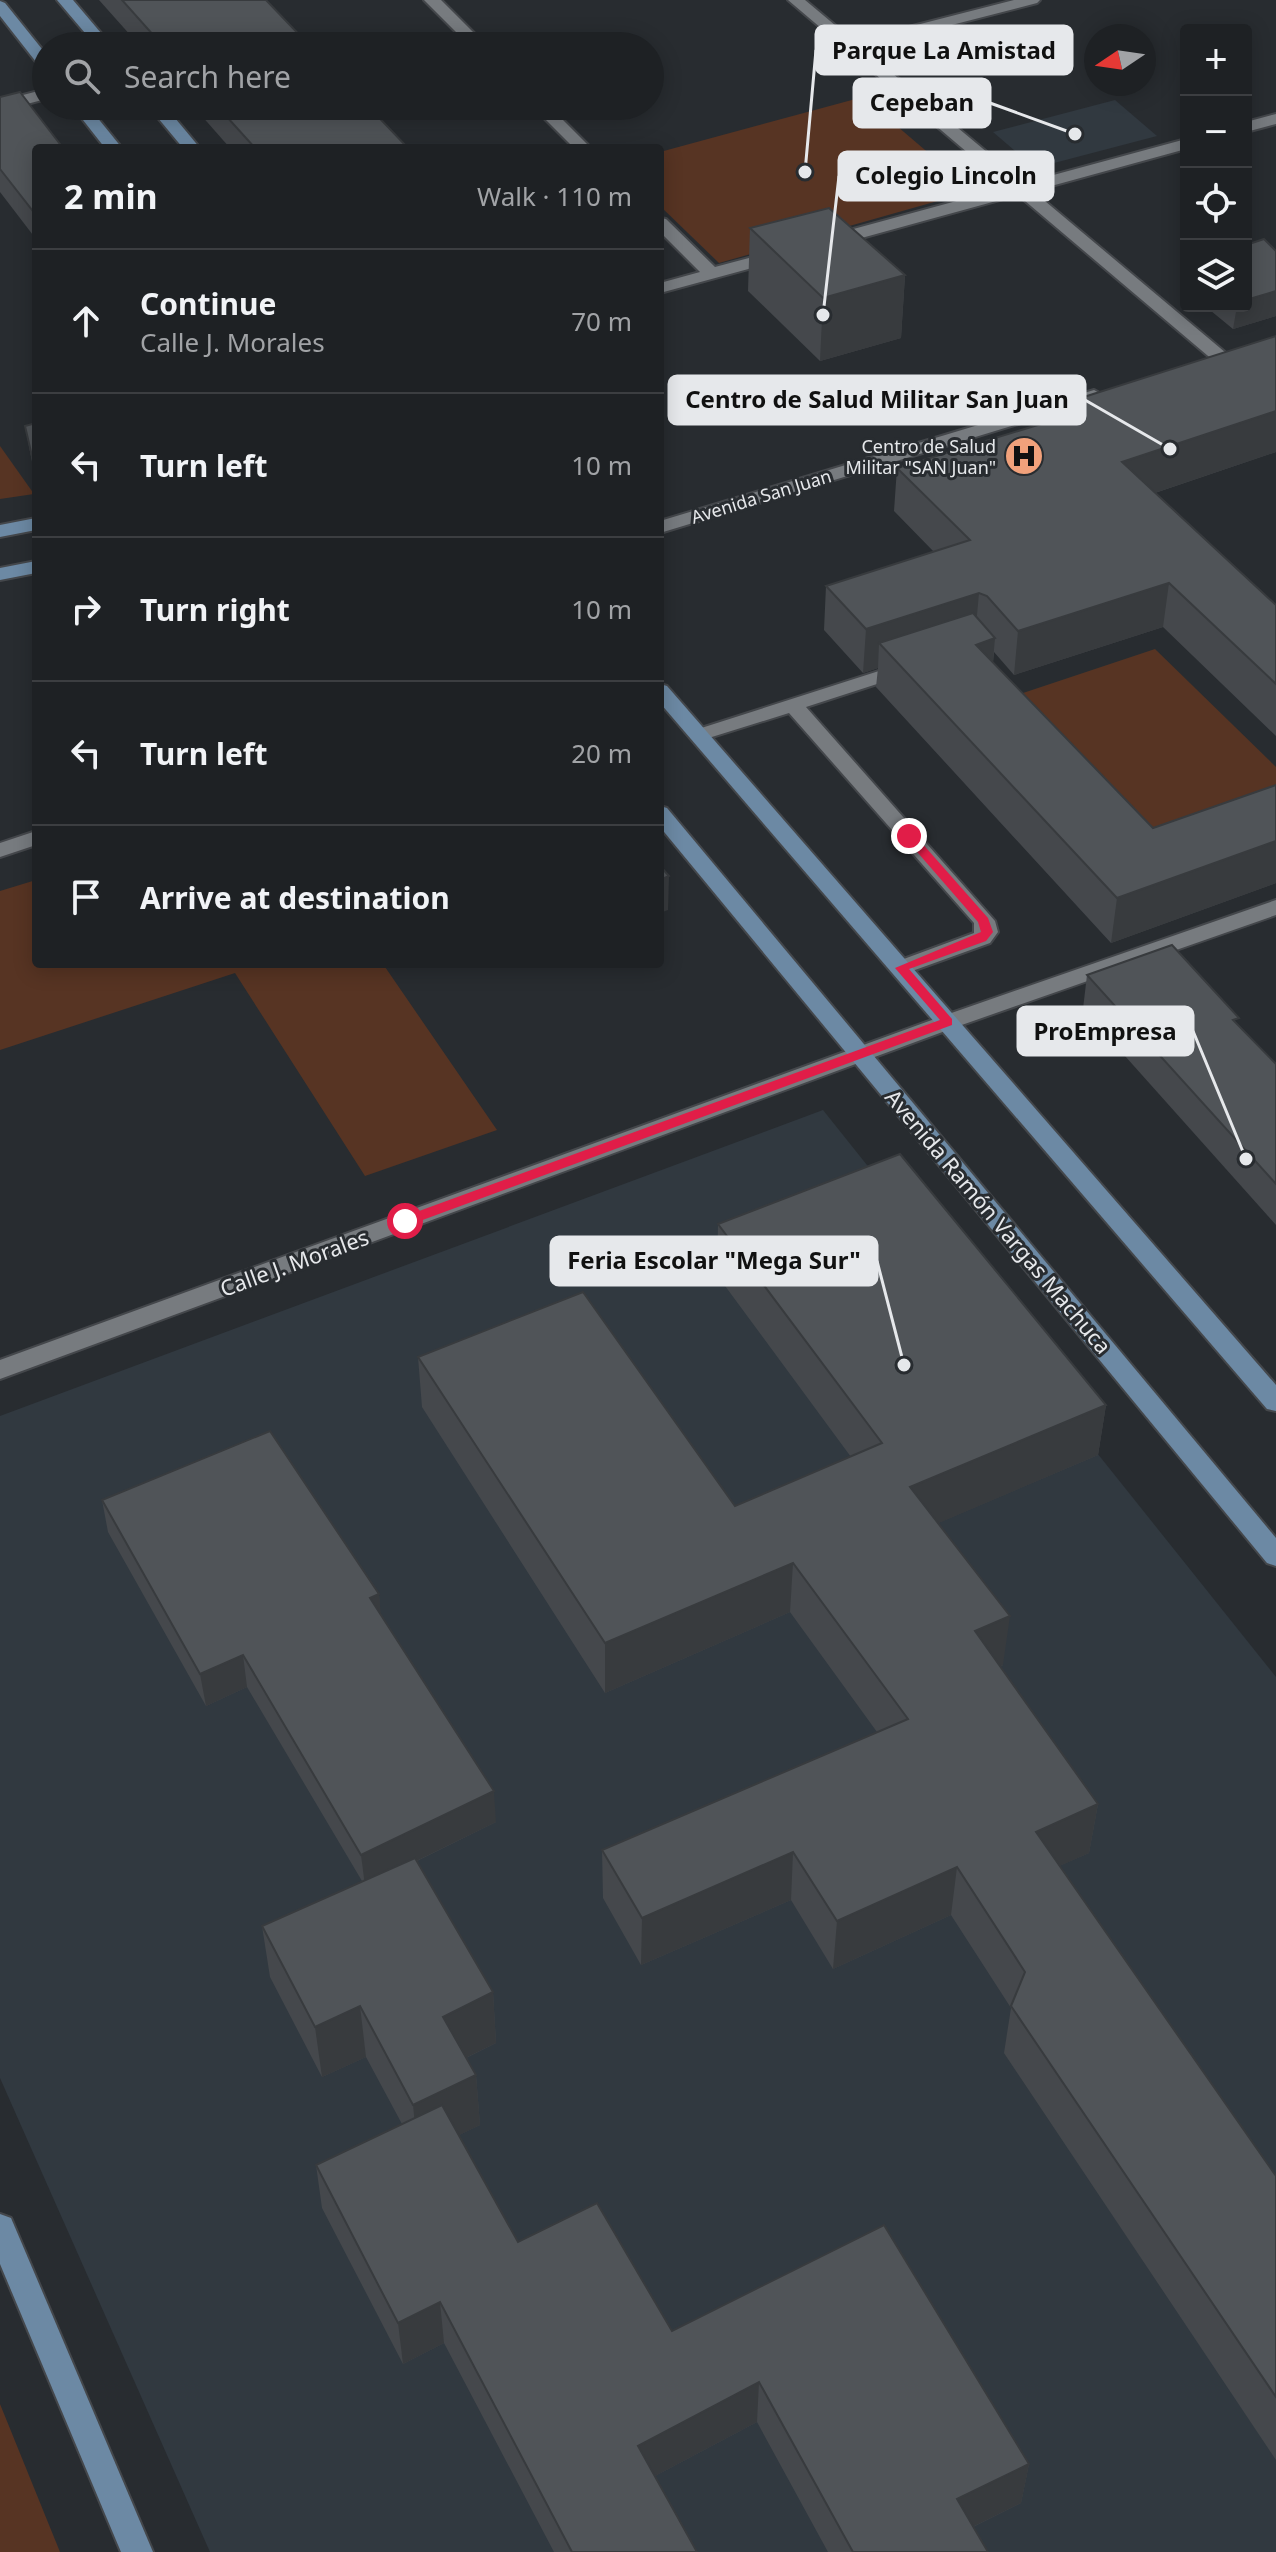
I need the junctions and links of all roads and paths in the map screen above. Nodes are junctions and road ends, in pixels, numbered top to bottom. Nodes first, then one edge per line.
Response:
1 (65, 0) edge
2 (432, 0) edge
3 (796, 0) edge
4 (1032, 0) edge
5 (0, 6) edge
6 (92, 32) edge
7 (465, 32) edge
8 (32, 46) edge
9 (851, 46) junction
10 (32, 98) edge
11 (0, 106) edge
12 (1276, 119) edge
13 (91, 120) edge
14 (168, 120) edge
15 (554, 120) edge
16 (1252, 125) edge
17 (111, 144) edge
18 (189, 144) edge
19 (579, 144) edge
20 (1180, 146) edge
21 (1020, 189) junction
22 (664, 227) edge
23 (820, 244) edge
24 (789, 253) edge
25 (712, 274) junction
26 (664, 287) edge
27 (1220, 357) edge
28 (1114, 389) edge
29 (32, 525) edge
30 (664, 526) edge
31 (0, 531) edge
32 (32, 568) edge
33 (0, 574) edge
34 (929, 661) edge
35 (664, 695) edge
36 (793, 705) junction
37 (699, 735) junction
38 (664, 818) edge
39 (32, 839) edge
40 (0, 850) edge
41 (1276, 907) edge
42 (901, 968) junction
43 (948, 1022) junction
44 (863, 1054) junction
45 (0, 1370) edge
46 (1276, 1402) edge
47 (1276, 1556) edge
48 (0, 2228) edge
49 (137, 2552) edge

1 - 6 main road
2 - 7 street
3 - 9 street
4 - 9 street
5 - 8 main road
9 - 21 street
10 - 11 street
12 - 16 street
13 - 17 main road
14 - 18 main road
15 - 19 street
20 - 21 street
21 - 23 street
21 - 27 street
22 - 25 street
24 - 25 street
25 - 26 street
28 - 30 street, Avenida San Juan
29 - 31 main road
32 - 33 main road
34 - 36 street
35 - 37 main road
36 - 37 street
36 - 42 street
37 - 42 main road
38 - 44 main road, Avenida Ramón Vargas Machuca
39 - 40 street
41 - 43 street, Calle J. Morales
42 - 43 main road
43 - 44 street, Calle J. Morales
43 - 46 main road
44 - 45 street, Calle J. Morales
44 - 47 main road, Avenida Ramón Vargas Machuca
48 - 49 main road

